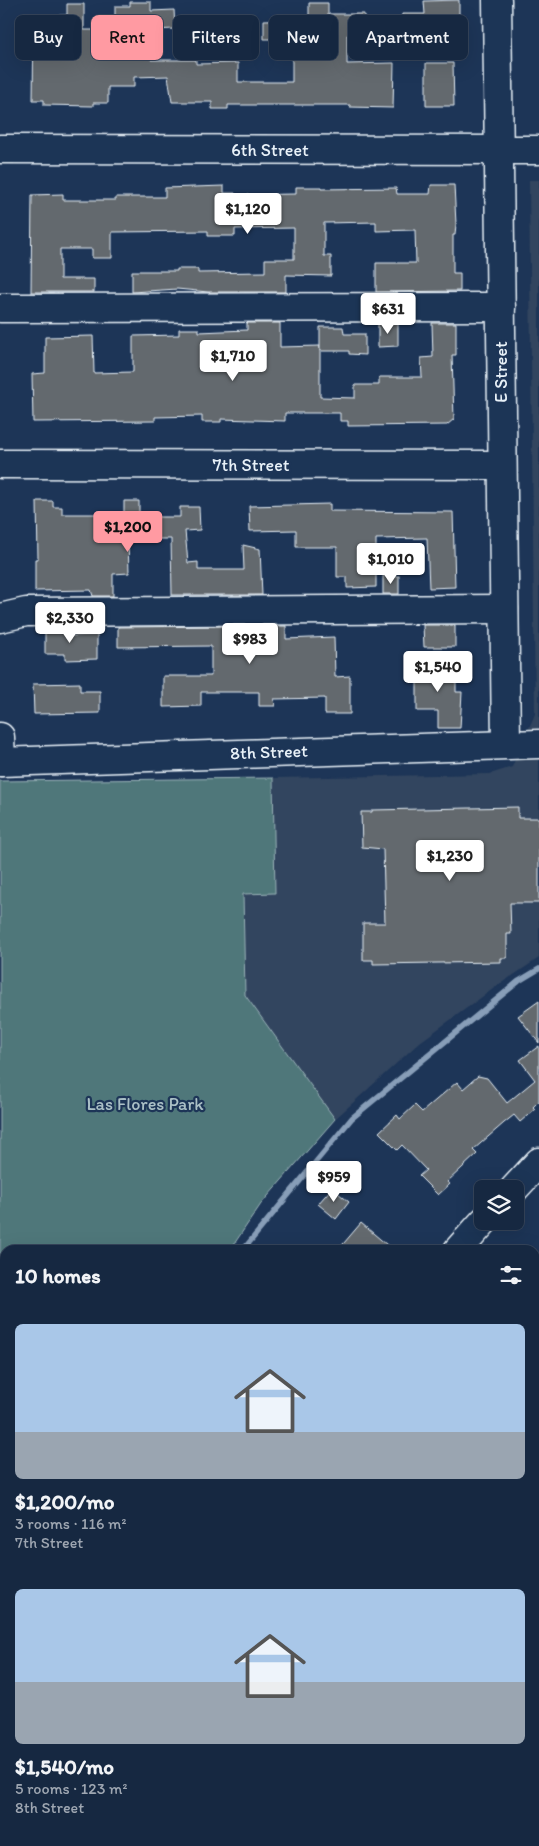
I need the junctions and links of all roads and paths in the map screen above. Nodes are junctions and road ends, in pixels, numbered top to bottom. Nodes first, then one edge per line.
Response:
1 (497, 0) edge
2 (0, 149) edge
3 (539, 150) edge
4 (499, 151) junction
5 (501, 307) junction
6 (0, 308) edge
7 (0, 464) edge
8 (501, 465) junction
9 (504, 609) junction
10 (0, 618) edge
11 (0, 737) edge
12 (506, 744) junction
13 (539, 744) edge
14 (0, 762) edge
15 (539, 1162) edge
16 (522, 1180) edge
17 (476, 1230) edge
18 (462, 1245) edge

1 - 4 street, E Street
2 - 4 street, 6th Street
3 - 4 street, 6th Street
4 - 5 street, E Street
5 - 6 street
5 - 8 street, E Street
7 - 8 street, 7th Street
8 - 9 street, E Street
9 - 10 street
9 - 12 street, E Street
11 - 14 street
12 - 13 street, 8th Street
12 - 14 street, 8th Street
15 - 16 street
17 - 18 street

